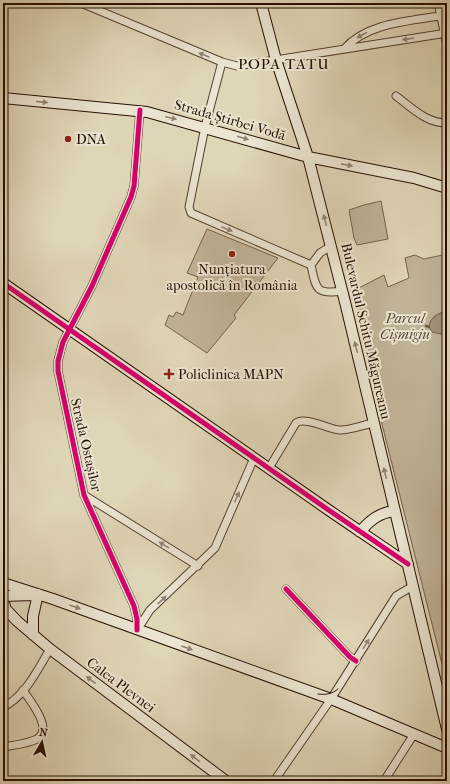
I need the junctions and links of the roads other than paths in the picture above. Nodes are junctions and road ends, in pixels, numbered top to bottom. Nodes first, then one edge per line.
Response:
1 (81, 3) edge
2 (261, 3) edge
3 (438, 3) edge
4 (440, 16) junction
5 (446, 33) edge
6 (447, 45) edge
7 (344, 49) junction
8 (276, 60) junction
9 (222, 62) junction
10 (396, 96) dead end
11 (3, 98) edge
12 (140, 110) junction
13 (447, 123) edge
14 (205, 127) junction
15 (308, 157) junction
16 (447, 188) edge
17 (331, 246) junction
18 (311, 265) junction
19 (3, 283) edge
20 (342, 291) junction
21 (69, 330) junction
22 (373, 423) junction
23 (254, 458) junction
24 (268, 468) junction
25 (84, 495) junction
26 (394, 511) junction
27 (360, 532) junction
28 (408, 564) junction
29 (198, 566) junction
30 (3, 583) edge
31 (413, 586) junction
32 (286, 588) dead end
33 (38, 594) junction
34 (3, 604) edge
35 (137, 630) junction
36 (33, 635) junction
37 (50, 649) junction
38 (356, 661) junction
39 (23, 690) junction
40 (332, 699) junction
41 (3, 707) edge
42 (447, 729) edge
43 (414, 734) junction
44 (3, 747) edge
45 (447, 748) edge
46 (226, 781) edge
47 (274, 781) edge
48 (384, 781) edge

9 -> 1 street
2 - 8 street, Bulevardul Schitu Măgureanu
3 - 4 street
4 - 5 street
4 -> 7 street
5 - 6 street
5 -> 7 street
7 - 8 street
8 - 9 street
8 - 15 street, Bulevardul Schitu Măgureanu
9 - 14 street
10 - 13 street
11 -> 12 street, Strada Știrbei Vodă
12 -> 14 street, Strada Știrbei Vodă
12 - 21 street, Strada Ostașilor
14 -> 15 street, Strada Știrbei Vodă
14 -> 18 street
15 -> 16 street, Strada Știrbei Vodă
17 -> 15 street, Bulevardul Schitu Măgureanu
17 - 18 street
17 - 20 street, Bulevardul Schitu Măgureanu
18 - 20 street
19 - 21 street
22 -> 20 street, Bulevardul Schitu Măgureanu
21 - 23 street
21 - 25 street, Strada Ostașilor
22 - 24 street
26 -> 22 street, Bulevardul Schitu Măgureanu
23 - 24 street
29 -> 23 street
24 - 27 street
29 -> 25 street
25 - 35 street, Strada Ostașilor
26 - 27 street
26 - 28 street, Bulevardul Schitu Măgureanu
27 - 28 street
28 - 31 street, Bulevardul Schitu Măgureanu
35 -> 29 street
30 - 33 street
38 -> 31 street
31 - 42 street, Bulevardul Schitu Măgureanu
32 - 38 street
33 - 34 street
33 -> 35 street
33 - 36 street
34 - 36 street, Calea Plevnei
35 -> 40 street
36 - 37 street, Calea Plevnei
37 - 39 street
46 -> 37 street, Calea Plevnei
38 - 40 street
39 - 41 street
39 - 44 street
40 - 43 street
40 - 47 street
43 - 45 street
43 - 48 street

